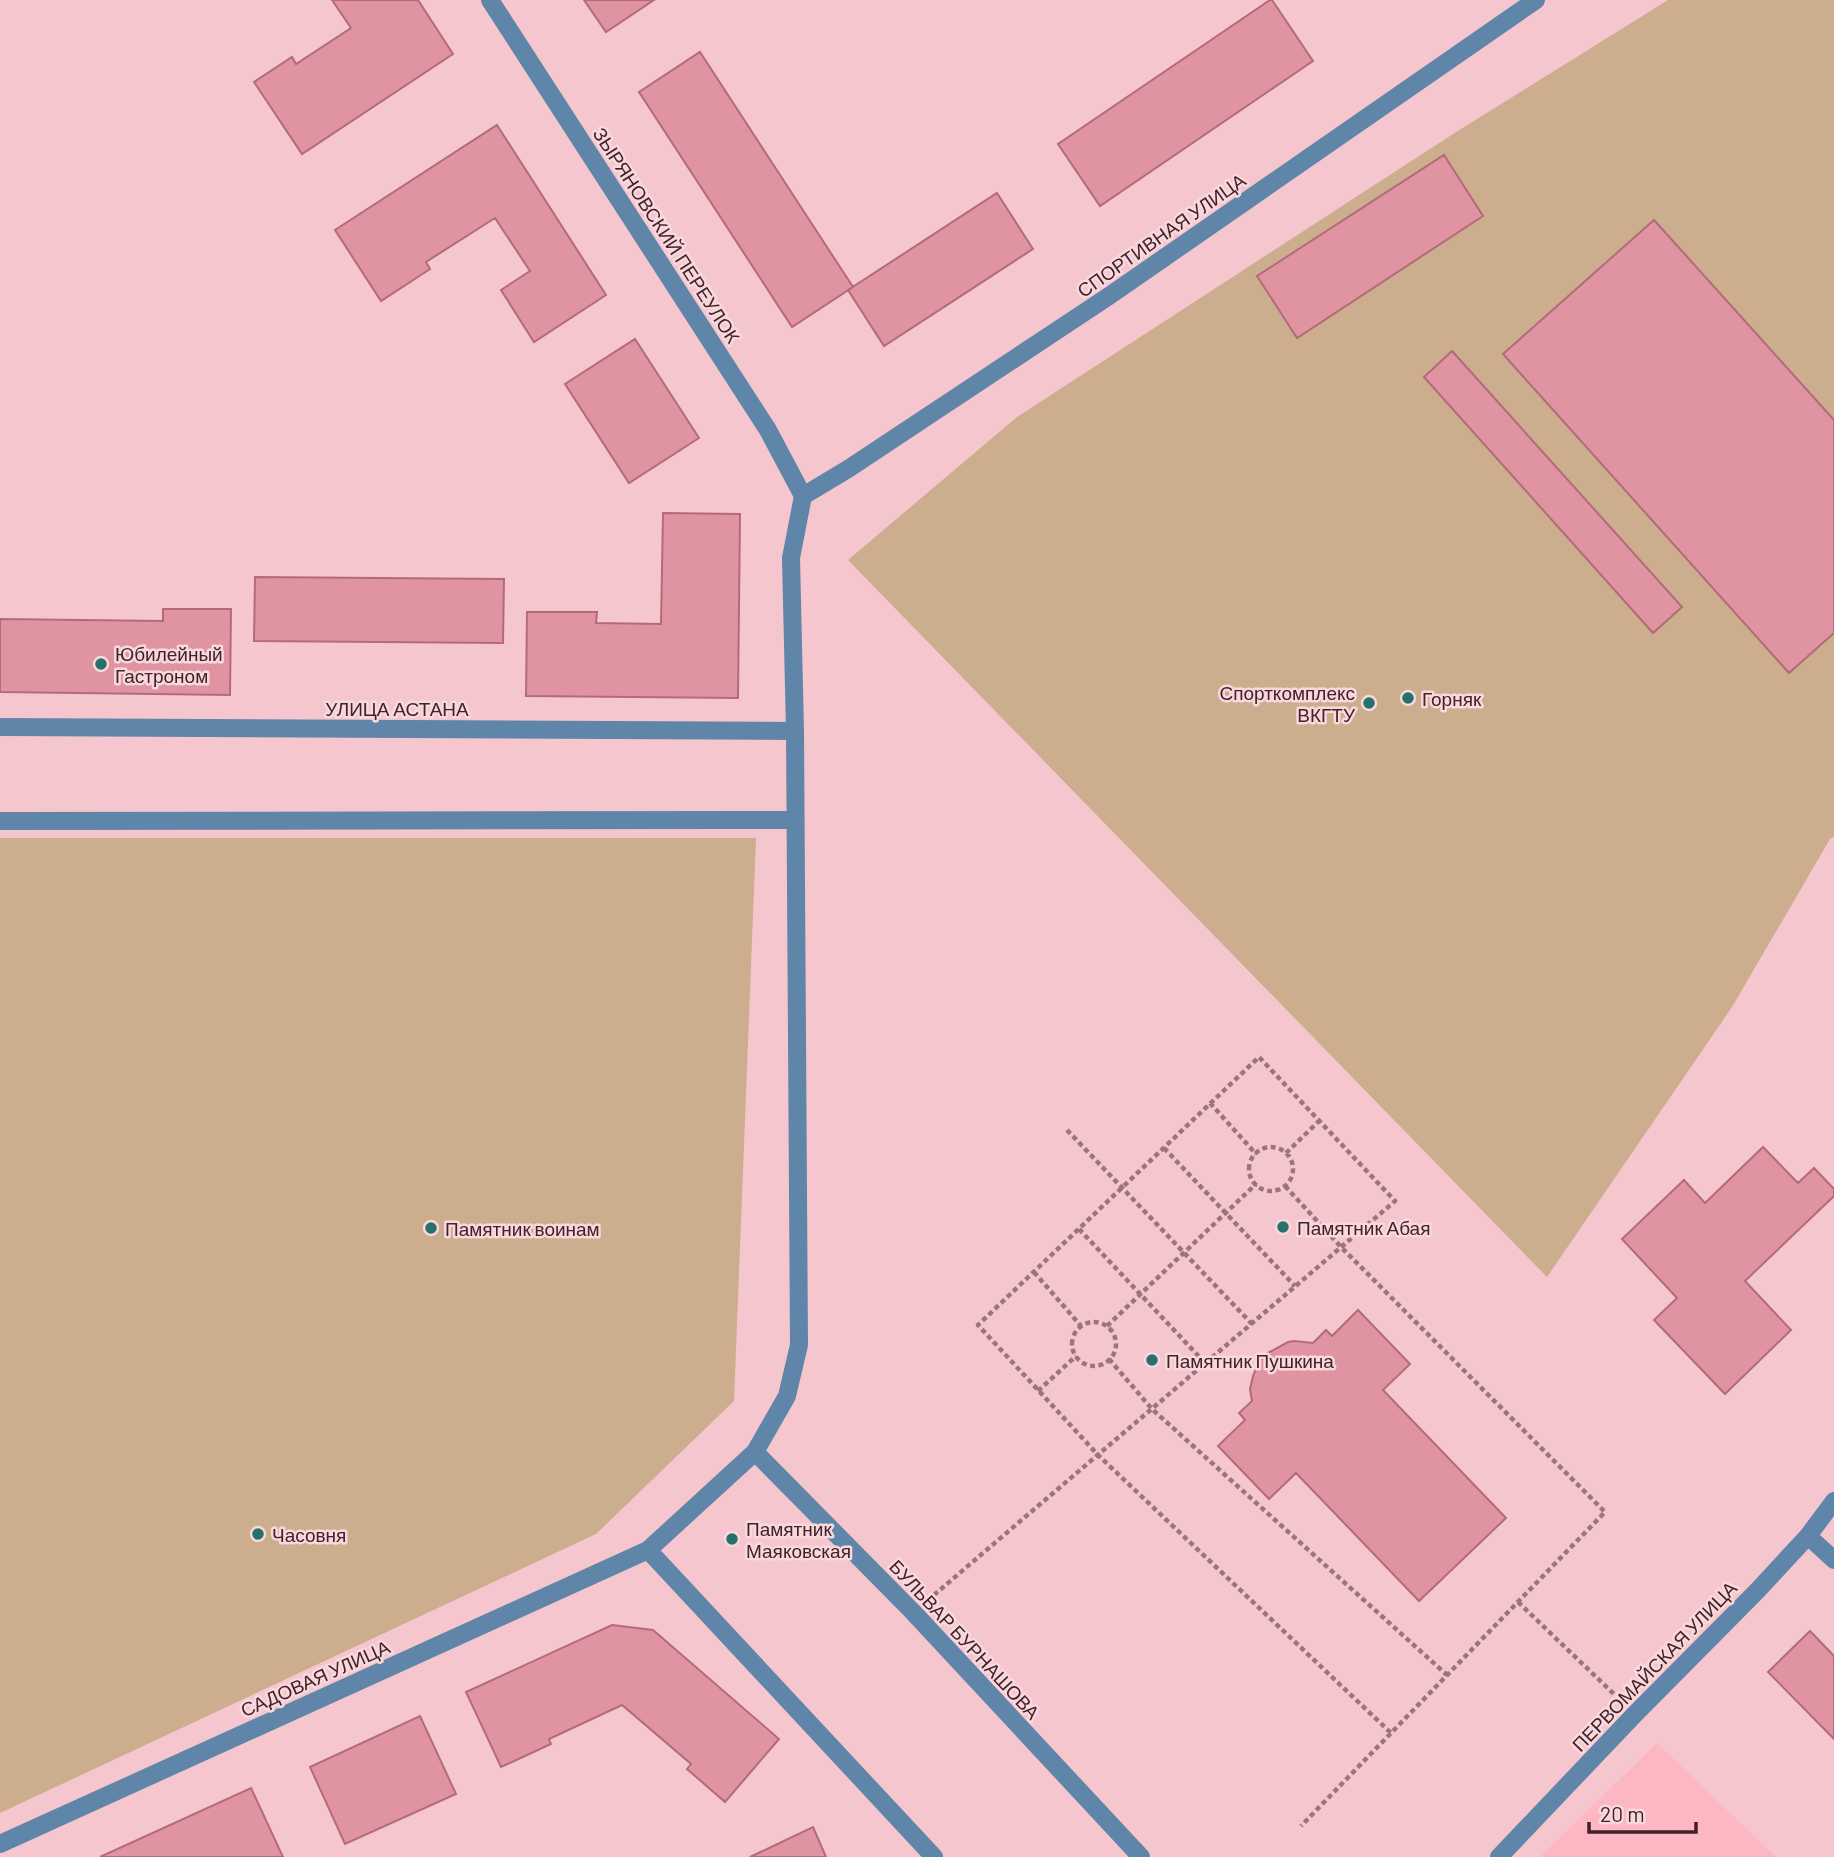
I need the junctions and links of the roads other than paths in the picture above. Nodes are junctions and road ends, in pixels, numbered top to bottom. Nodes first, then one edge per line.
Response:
1 (490, 0) edge
2 (1536, 0) edge
3 (803, 496) junction
4 (0, 727) edge
5 (795, 731) junction
6 (794, 820) junction
7 (0, 821) edge
8 (755, 1452) junction
9 (1834, 1501) edge
10 (1808, 1536) junction
11 (648, 1550) junction
12 (1834, 1560) edge
13 (0, 1844) edge
14 (934, 1857) edge
15 (1141, 1857) edge
16 (1499, 1857) edge

1 - 3 street, ЗЫРЯНОВСКИЙ ПЕРЕУЛОК
2 - 3 street, СПОРТИВНАЯ УЛИЦА
3 - 5 street, САДОВАЯ УЛИЦА
4 - 5 street, УЛИЦА АСТАНА
5 - 6 street, САДОВАЯ УЛИЦА
6 - 7 street
6 - 8 street, САДОВАЯ УЛИЦА
8 - 11 street, САДОВАЯ УЛИЦА
8 - 15 street, БУЛЬВАР БУРНАШОВА
9 - 10 street, ПЕРВОМАЙСКАЯ УЛИЦА
10 - 12 street
10 - 16 street, ПЕРВОМАЙСКАЯ УЛИЦА
11 - 13 street, САДОВАЯ УЛИЦА
11 - 14 street

